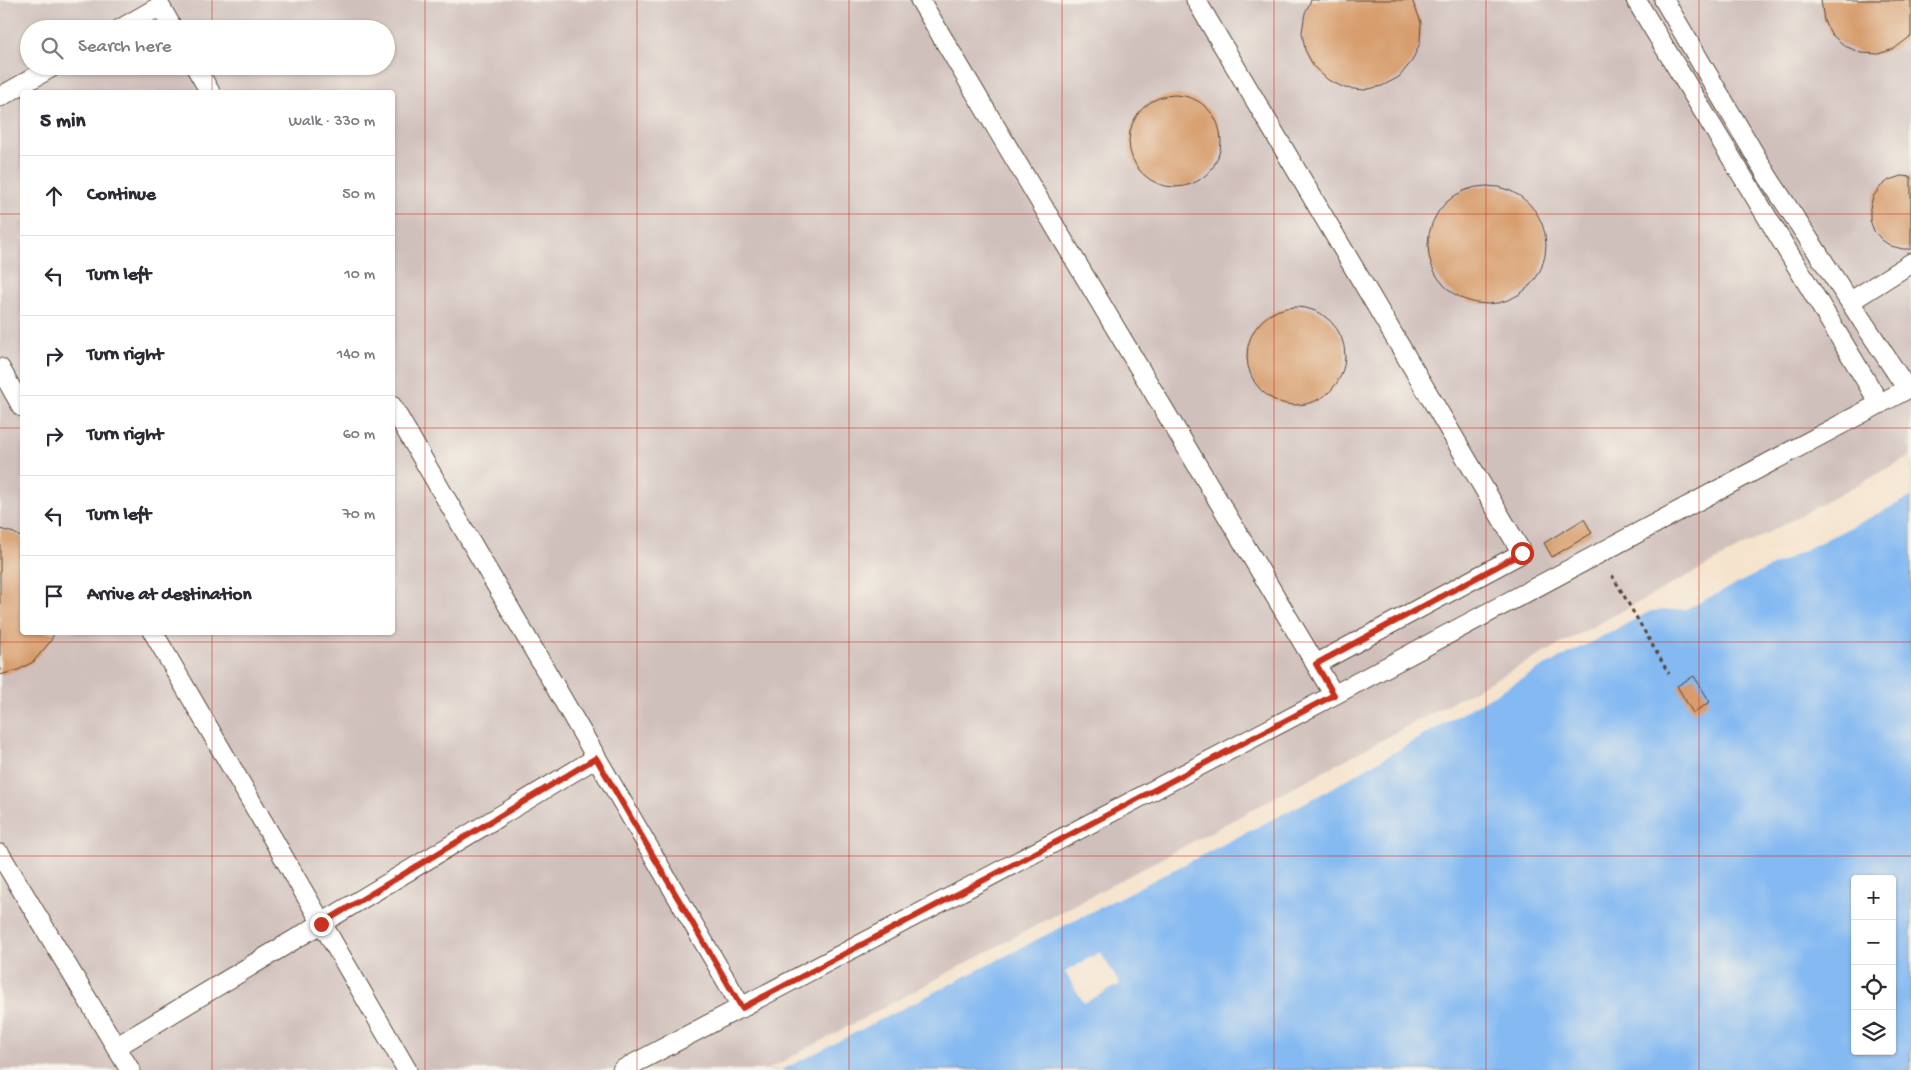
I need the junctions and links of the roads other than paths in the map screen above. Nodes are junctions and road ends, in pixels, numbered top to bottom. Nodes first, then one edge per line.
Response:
1 (920, 0) edge
2 (1196, 0) edge
3 (1636, 0) edge
4 (1664, 0) edge
5 (158, 3) edge
6 (133, 20) edge
7 (168, 20) edge
8 (38, 75) edge
9 (200, 75) edge
10 (209, 90) edge
11 (0, 97) edge
12 (1911, 263) edge
13 (1851, 302) junction
14 (0, 368) edge
15 (1909, 388) edge
16 (20, 403) edge
17 (1880, 404) junction
18 (395, 411) edge
19 (155, 635) edge
20 (1316, 664) junction
21 (1334, 695) junction
22 (596, 758) junction
23 (0, 854) edge
24 (321, 924) junction
25 (742, 1008) junction
26 (116, 1046) junction
27 (130, 1070) edge
28 (407, 1070) edge
29 (622, 1070) edge

1 - 20 lane
2 - 20 lane
3 - 17 lane
4 - 13 lane
5 - 6 lane
5 - 7 lane
8 - 11 lane
9 - 10 lane
12 - 13 lane
13 - 15 lane
14 - 16 lane
15 - 17 lane
17 - 21 lane
18 - 22 lane
19 - 24 lane
20 - 21 lane
21 - 25 lane
22 - 24 lane
22 - 25 lane
23 - 26 lane
24 - 26 lane
24 - 28 lane
25 - 29 lane
26 - 27 lane

